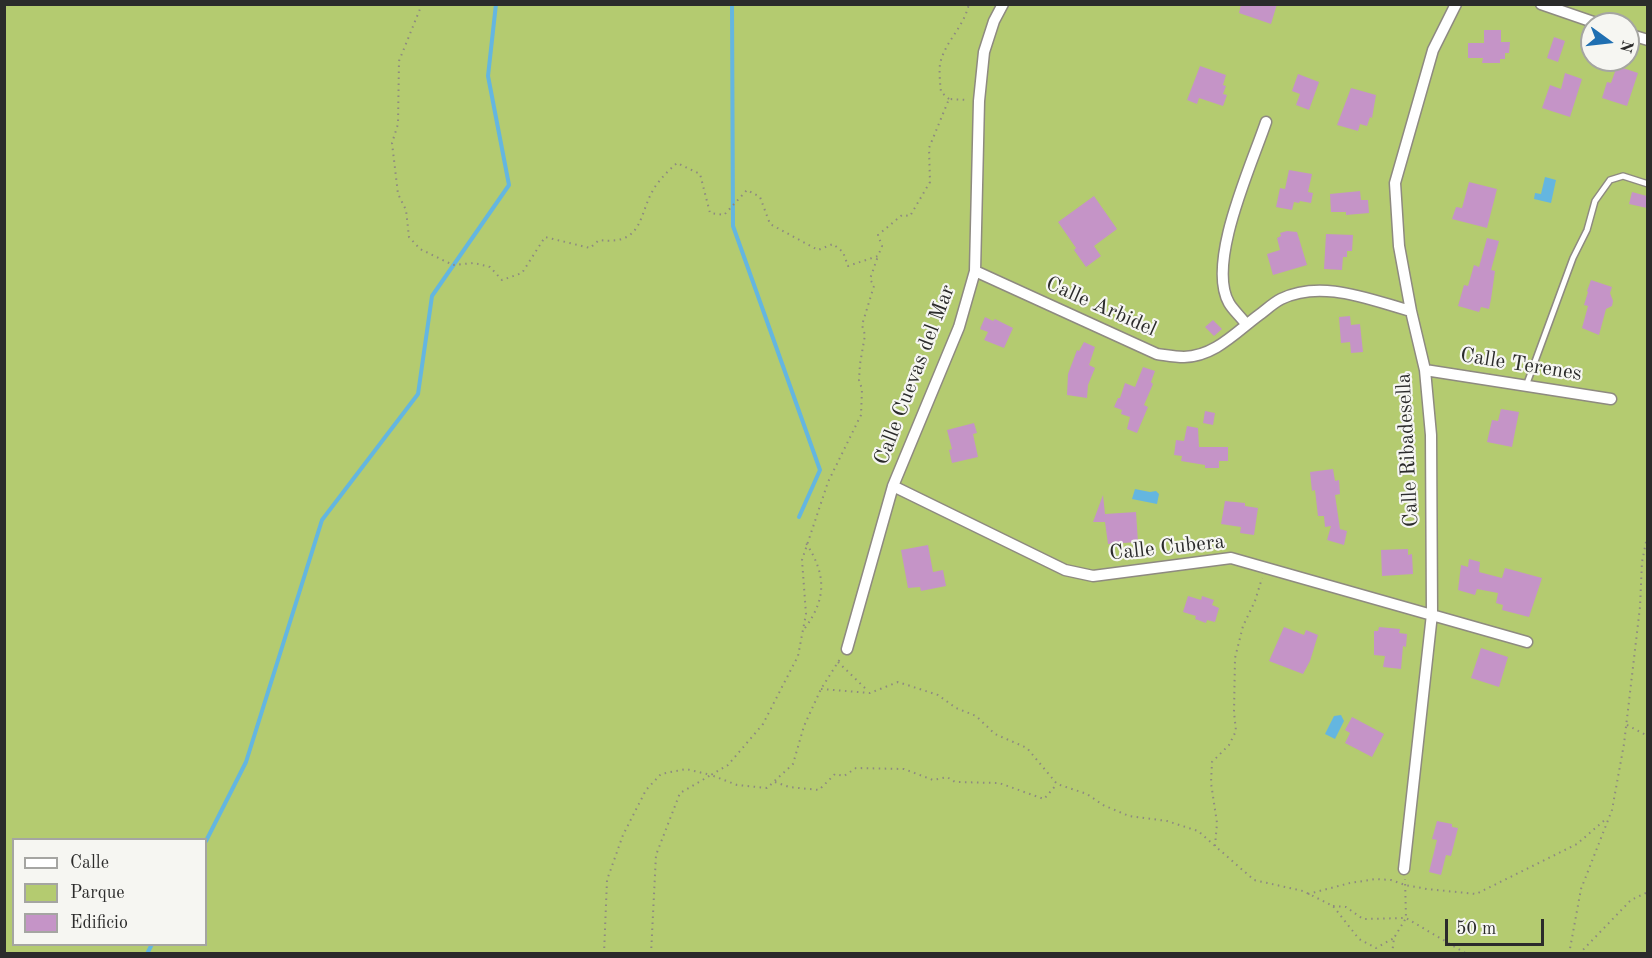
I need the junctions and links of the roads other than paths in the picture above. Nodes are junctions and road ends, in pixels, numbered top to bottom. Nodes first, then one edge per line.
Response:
1 (1003, 4) edge
2 (1456, 4) edge
3 (1541, 4) edge
4 (1580, 17) edge
5 (1266, 122) dead end
6 (1647, 184) edge
7 (975, 271) junction
8 (1411, 311) junction
9 (1246, 324) junction
10 (1425, 370) junction
11 (1526, 386) junction
12 (1611, 399) dead end
13 (893, 486) junction
14 (1432, 614) junction
15 (1527, 642) dead end
16 (847, 649) road end
17 (1404, 869) road end

1 - 7 street, Calle Cuevas del Mar
2 - 8 street, Calle Ribadesella
3 - 4 street
5 - 9 street
6 - 11 lane
7 - 9 street, Calle Arbidel
7 - 13 street, Calle Cuevas del Mar
8 - 9 street, Calle Arbidel
8 - 10 street, Calle Ribadesella
10 - 11 street, Calle Terenes
10 - 14 street, Calle Ribadesella
11 - 12 street, Calle Terenes
13 - 14 street, Calle Cubera
13 - 16 street, Calle Cuevas del Mar
14 - 15 street, Calle Cubera
14 - 17 street, Calle Ribadesella

